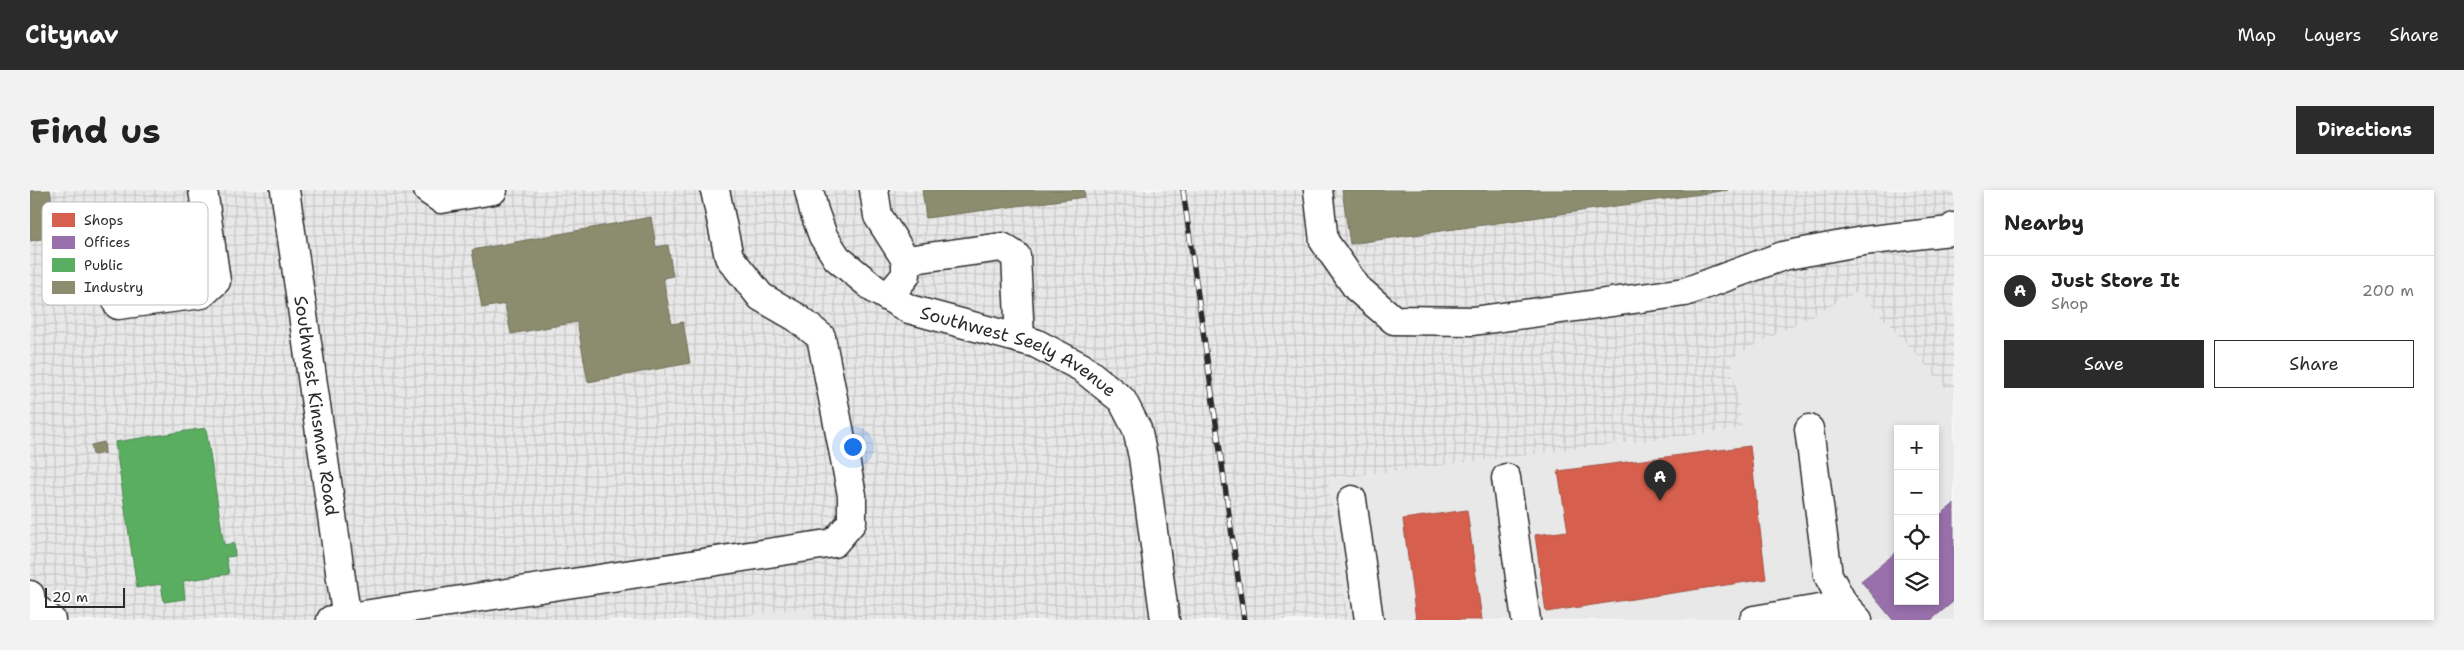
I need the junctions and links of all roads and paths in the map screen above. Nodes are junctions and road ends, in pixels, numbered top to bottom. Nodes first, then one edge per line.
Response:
1 (285, 190) edge
2 (428, 190) edge
3 (493, 190) edge
4 (715, 190) edge
5 (809, 190) edge
6 (874, 190) edge
7 (1318, 190) edge
8 (208, 225) edge
9 (1954, 227) edge
10 (906, 260) junction
11 (208, 288) edge
12 (888, 296) junction
13 (1020, 339) junction
14 (1809, 428) dead end
15 (1506, 478) dead end
16 (1352, 500) dead end
17 (30, 595) edge
18 (1851, 612) edge
19 (341, 619) edge
20 (51, 620) edge
21 (1165, 620) edge
22 (1369, 620) edge
23 (1526, 620) edge
24 (1754, 620) edge

1 - 19 street, Southwest Kinsman Road
2 - 3 street
4 - 19 street
5 - 12 street, Southwest Seely Avenue
6 - 10 street
7 - 9 street
8 - 11 street
10 - 12 street
10 - 13 street
12 - 13 street, Southwest Seely Avenue
13 - 21 street, Southwest Seely Avenue
14 - 18 street
15 - 23 street
16 - 22 street
17 - 20 street
18 - 24 street

